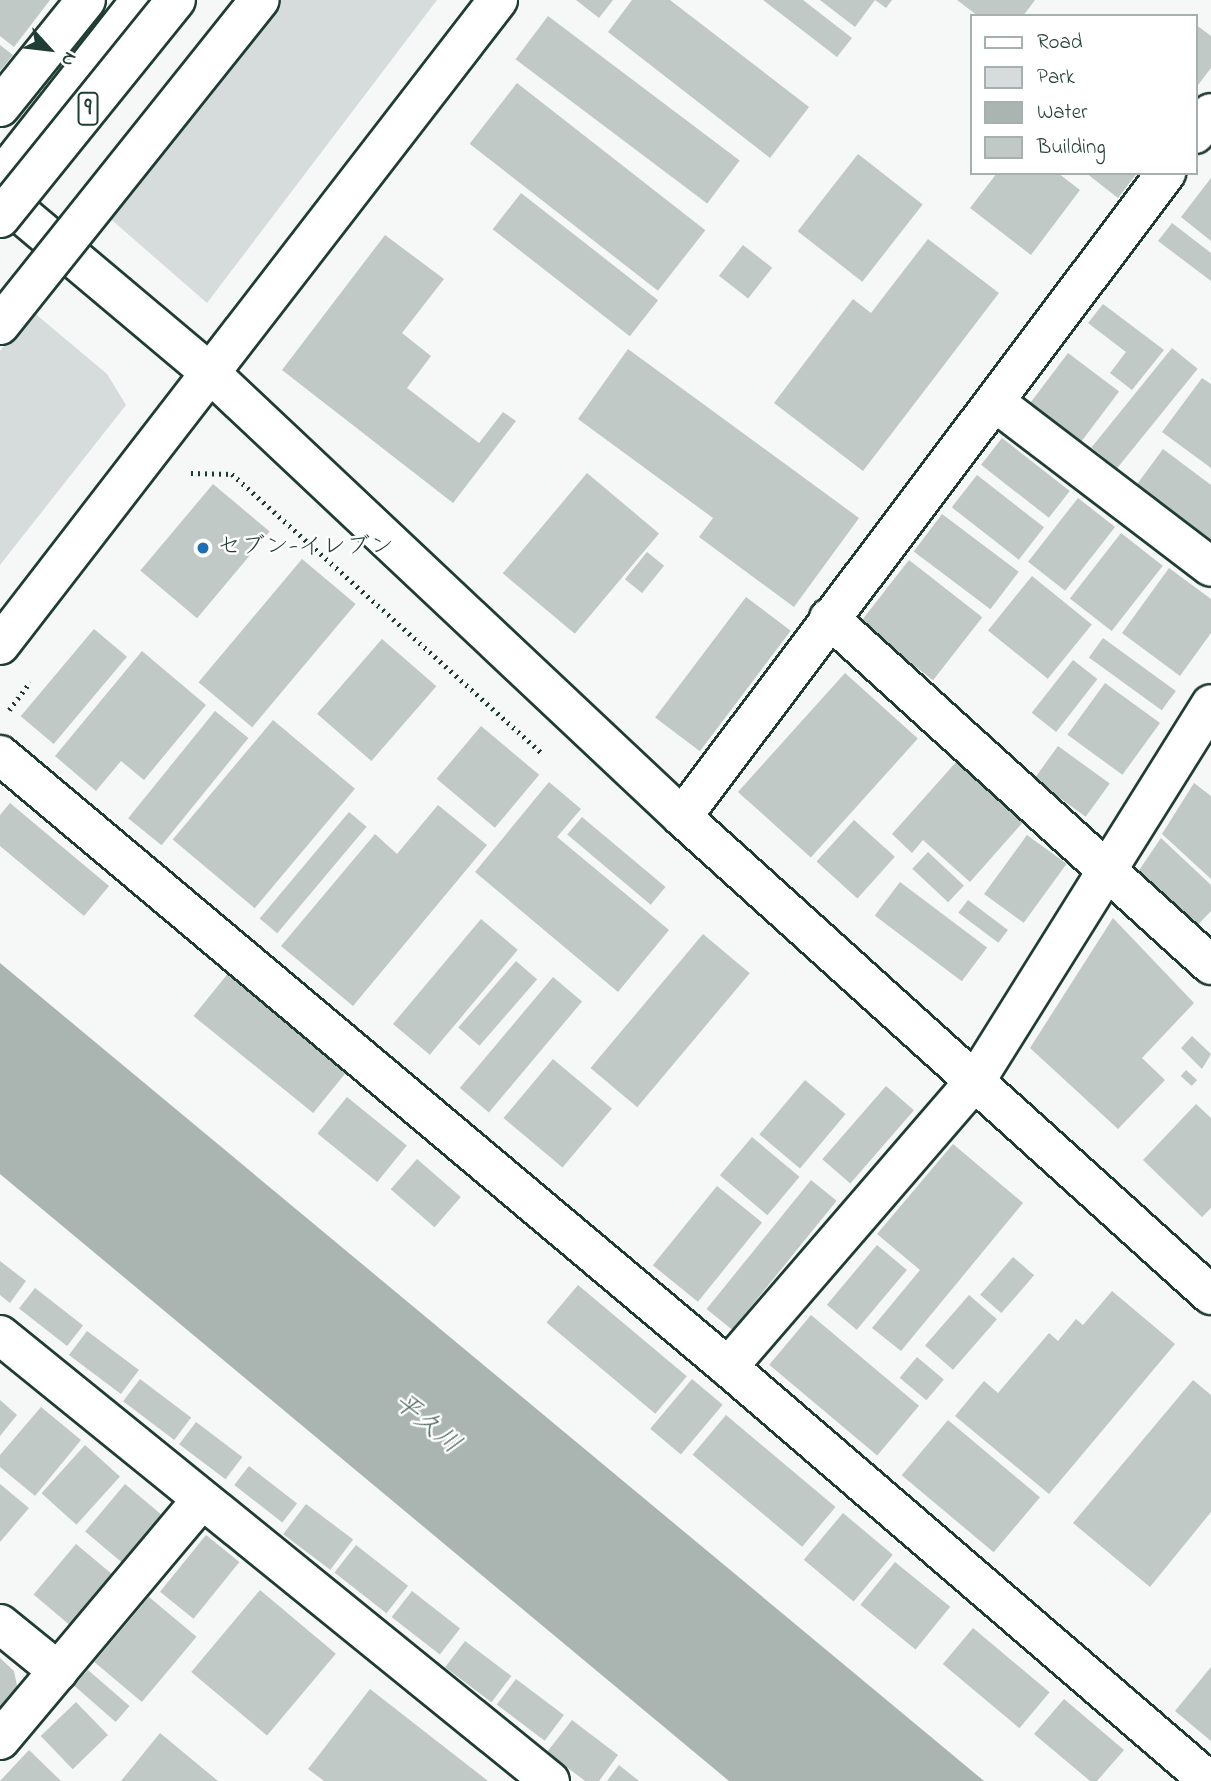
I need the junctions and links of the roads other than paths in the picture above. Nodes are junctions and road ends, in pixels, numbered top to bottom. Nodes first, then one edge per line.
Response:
1 (86, 0) edge
2 (141, 0) edge
3 (176, 0) edge
4 (259, 0) edge
5 (498, 0) edge
6 (0, 107) edge
7 (1211, 113) edge
8 (1197, 131) edge
9 (1165, 175) edge
10 (0, 179) edge
11 (0, 196) edge
12 (0, 218) edge
13 (0, 325) edge
14 (209, 372) junction
15 (996, 403) junction
16 (1211, 567) edge
17 (829, 618) junction
18 (0, 645) edge
19 (1211, 704) edge
20 (0, 755) edge
21 (682, 817) junction
22 (1105, 871) junction
23 (1211, 965) edge
24 (976, 1080) junction
25 (1211, 1295) edge
26 (0, 1335) edge
27 (728, 1367) junction
28 (202, 1499) junction
29 (0, 1624) edge
30 (58, 1671) junction
31 (0, 1740) edge
32 (550, 1781) edge
33 (1209, 1781) edge

1 - 6 main road
2 - 10 main road, 9
3 - 12 main road, 9, bridge
4 - 13 main road, bridge
5 - 14 main road
7 - 8 main road
9 - 15 main road
11 - 14 main road
14 - 18 main road
14 - 21 main road
15 - 16 main road
15 - 17 main road
17 - 21 main road
17 - 22 main road
19 - 22 main road
20 - 27 main road
21 - 24 main road
22 - 23 main road
22 - 24 main road
24 - 25 main road
24 - 27 main road
26 - 28 main road
27 - 33 main road
28 - 30 main road
28 - 32 main road
29 - 30 main road
30 - 31 main road

